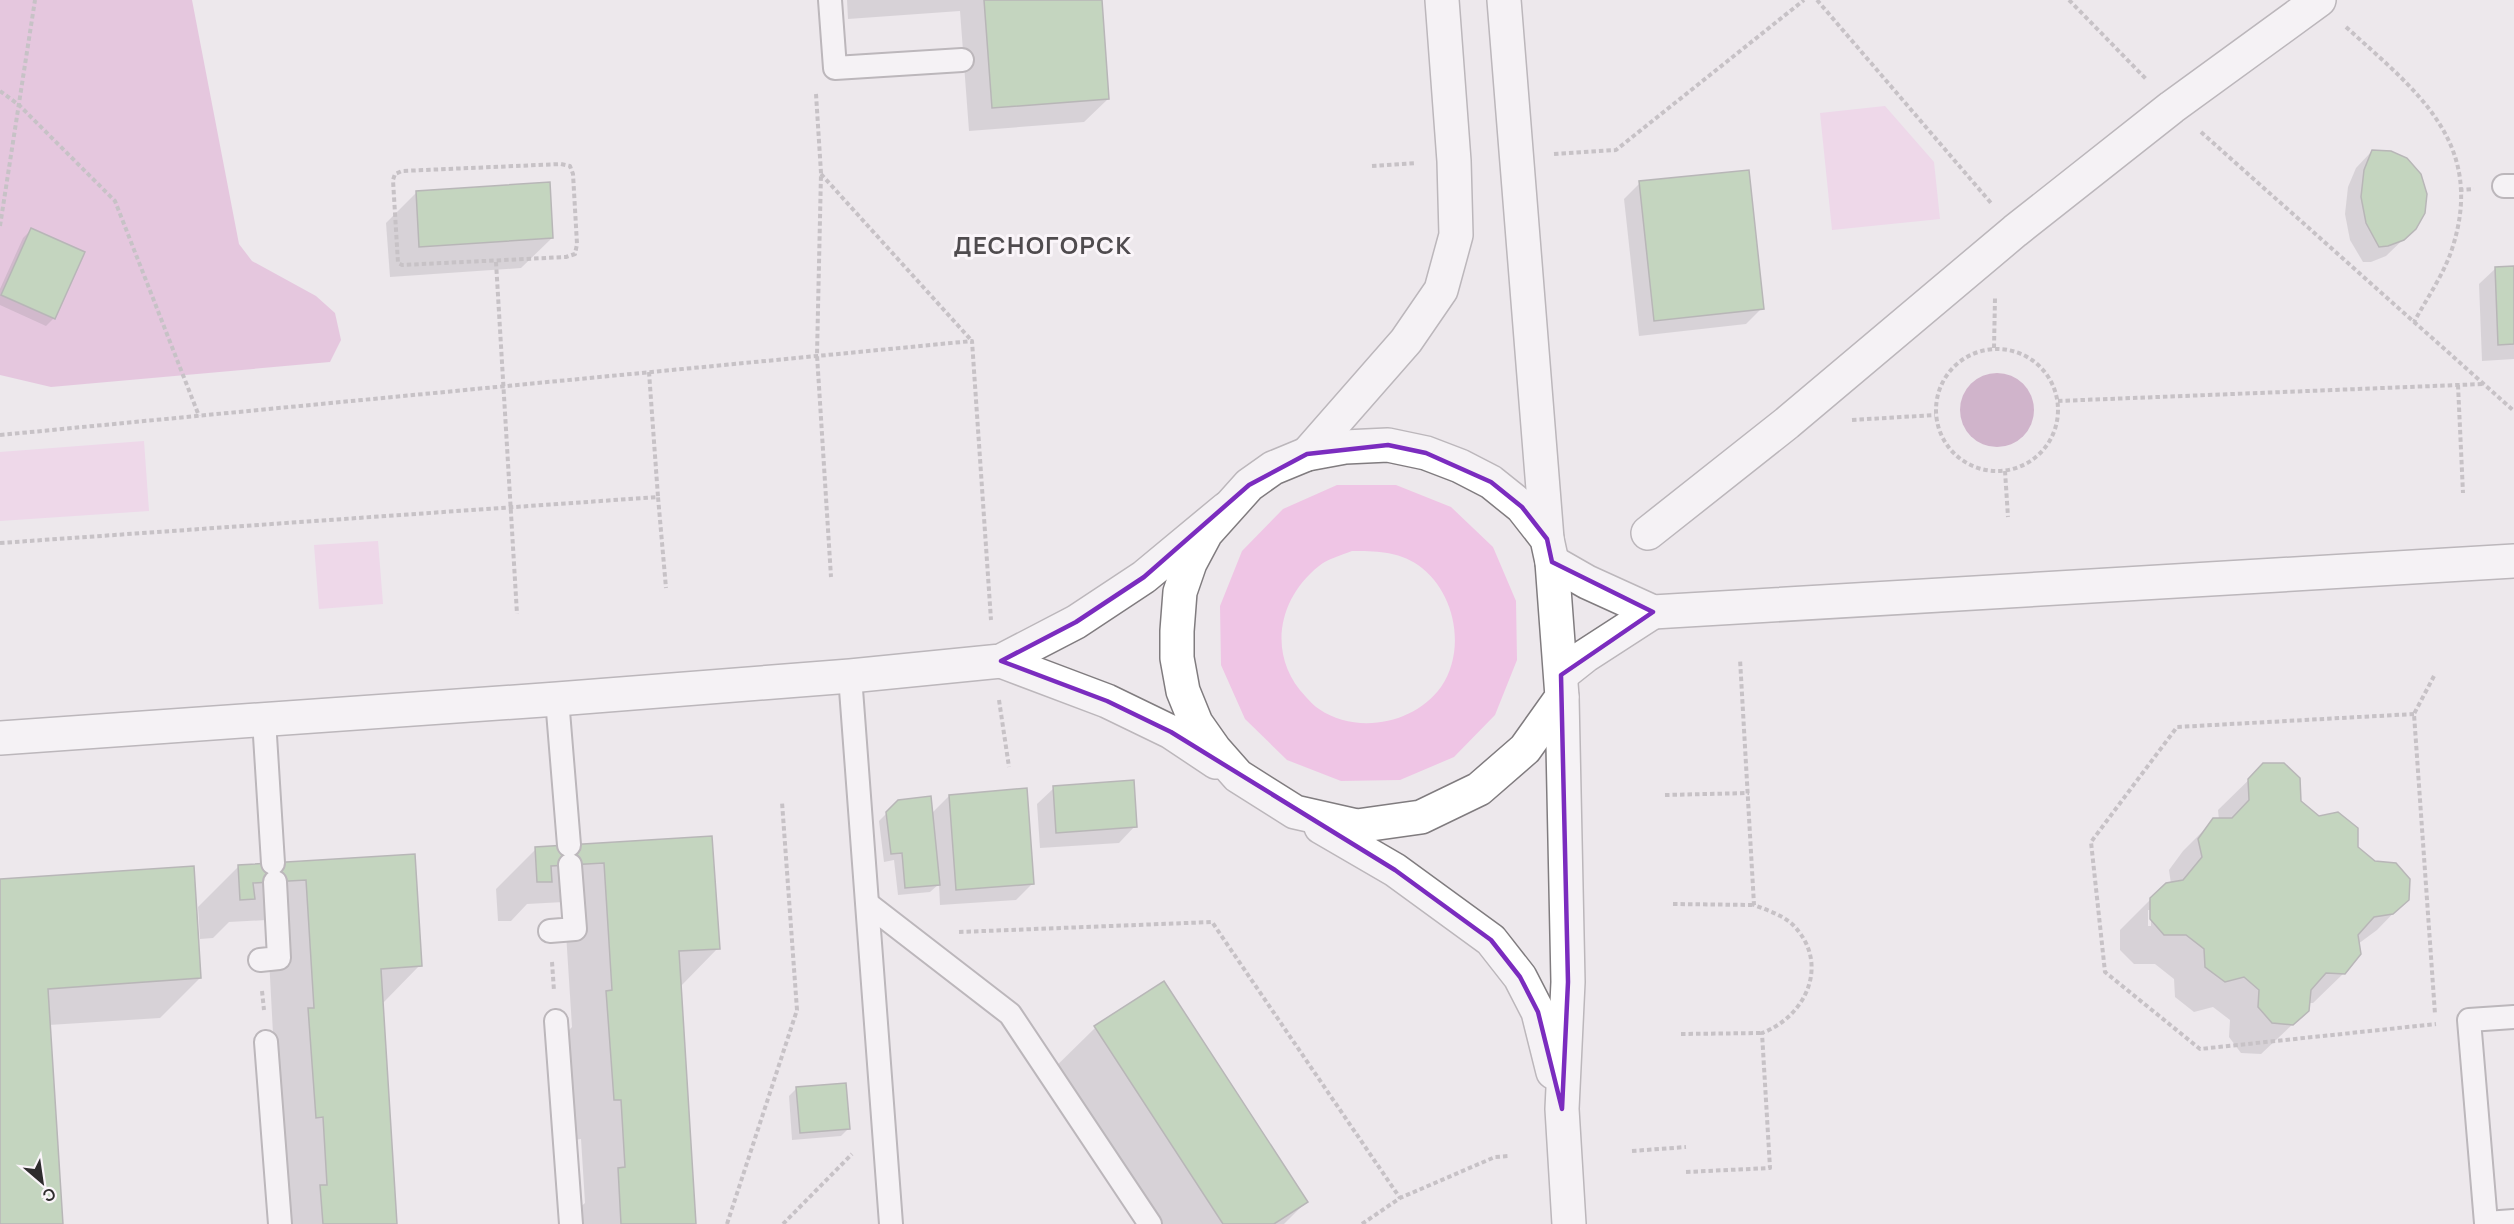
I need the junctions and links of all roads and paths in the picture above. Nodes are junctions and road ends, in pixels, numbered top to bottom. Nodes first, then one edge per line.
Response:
1 (35, 0) edge
2 (830, 0) edge
3 (1442, 0) edge
4 (1504, 0) edge
5 (1804, 0) edge
6 (1817, 0) edge
7 (2069, 0) edge
8 (2318, 0) edge
9 (962, 60) dead end
10 (0, 91) edge
11 (816, 92) dead end
12 (19, 105) junction
13 (2172, 107) junction
14 (1550, 154) dead end
15 (1418, 163) dead end
16 (1372, 166) dead end
17 (821, 173) junction
18 (0, 226) edge
19 (2015, 231) junction
20 (496, 262) junction
21 (2414, 322) junction
22 (972, 340) junction
23 (817, 356) junction
24 (649, 372) junction
25 (2484, 384) junction
26 (2458, 385) junction
27 (506, 386) junction
28 (2058, 401) junction
29 (2514, 411) edge
30 (1935, 415) junction
31 (199, 416) junction
32 (1844, 420) dead end
33 (0, 435) edge
34 (1307, 454) junction
35 (2005, 471) junction
36 (2463, 493) dead end
37 (658, 497) junction
38 (512, 507) junction
39 (1226, 509) junction
40 (2008, 517) dead end
41 (1648, 533) dead end
42 (0, 543) edge
43 (1549, 551) junction
44 (2514, 561) edge
45 (831, 577) dead end
46 (666, 588) dead end
47 (1653, 612) junction
48 (518, 614) dead end
49 (992, 620) dead end
50 (1740, 659) dead end
51 (1001, 662) junction
52 (850, 676) junction
53 (2434, 676) dead end
54 (1561, 686) junction
55 (998, 693) dead end
56 (557, 699) junction
57 (2414, 714) junction
58 (264, 720) junction
59 (0, 738) edge
60 (1009, 767) dead end
61 (1238, 776) junction
62 (1749, 793) junction
63 (1665, 795) dead end
64 (782, 802) dead end
65 (1295, 812) junction
66 (1673, 904) dead end
67 (869, 905) junction
68 (1754, 905) junction
69 (550, 932) joint
70 (906, 934) junction
71 (260, 960) joint
72 (2514, 1017) edge
73 (2469, 1020) junction
74 (556, 1021) joint
75 (2436, 1024) junction
76 (1762, 1033) junction
77 (1681, 1034) dead end
78 (266, 1042) joint
79 (1562, 1109) junction
80 (884, 1122) junction
81 (1686, 1147) dead end
82 (1632, 1151) dead end
83 (1509, 1156) dead end
84 (1686, 1172) dead end
85 (1400, 1198) junction
86 (2514, 1221) edge
87 (280, 1224) edge
88 (571, 1224) edge
89 (727, 1224) edge
90 (783, 1224) edge
91 (891, 1224) edge
92 (1150, 1224) edge
93 (1362, 1224) edge
94 (1569, 1224) edge

1 - 12 path
2 - 9 lane
3 - 34 street
4 - 43 street
5 - 14 path
6 - 19 path
7 - 13 path
8 - 13 street
8 - 21 path
10 - 12 path
11 - 17 path
12 - 18 path
12 - 31 path
13 - 19 street
13 - 21 path
15 - 16 path
17 - 22 path
17 - 23 path
19 - 41 street
20 - 20 path
20 - 27 path
21 - 25 path
22 - 23 path
22 - 49 path
23 - 24 path
23 - 45 path
24 - 27 path
24 - 37 path
25 - 26 path
25 - 29 path
26 - 28 path
26 - 36 path
27 - 31 path
27 - 38 path
28 - 30 path
28 - 35 path
30 - 32 path
30 - 35 path
31 - 33 path
34 - 39 street
34 - 43 street
35 - 40 path
37 - 38 path
37 - 46 path
38 - 42 path
38 - 48 path
39 - 51 street
39 - 61 street
43 - 47 street
43 - 54 street
44 - 47 street
47 - 54 street
50 - 62 path
51 - 52 street
51 - 61 street
52 - 56 street
52 - 67 lane
53 - 57 path
54 - 65 street
54 - 79 street
55 - 60 path
56 - 58 street
56 - 69 lane
57 - 75 path
57 - 75 path
58 - 59 street
58 - 71 lane
61 - 65 street
62 - 63 path
62 - 68 path
64 - 89 path
65 - 79 street
66 - 68 path
67 - 70 lane
67 - 80 lane
68 - 76 path
69 - 74 path
70 - 85 path
70 - 92 lane
71 - 78 path
72 - 73 lane
73 - 75 path
73 - 86 lane
74 - 88 lane
76 - 77 path
76 - 84 path
78 - 87 lane
79 - 94 street
80 - 90 path
80 - 91 lane
81 - 82 path
83 - 85 path
85 - 93 path

